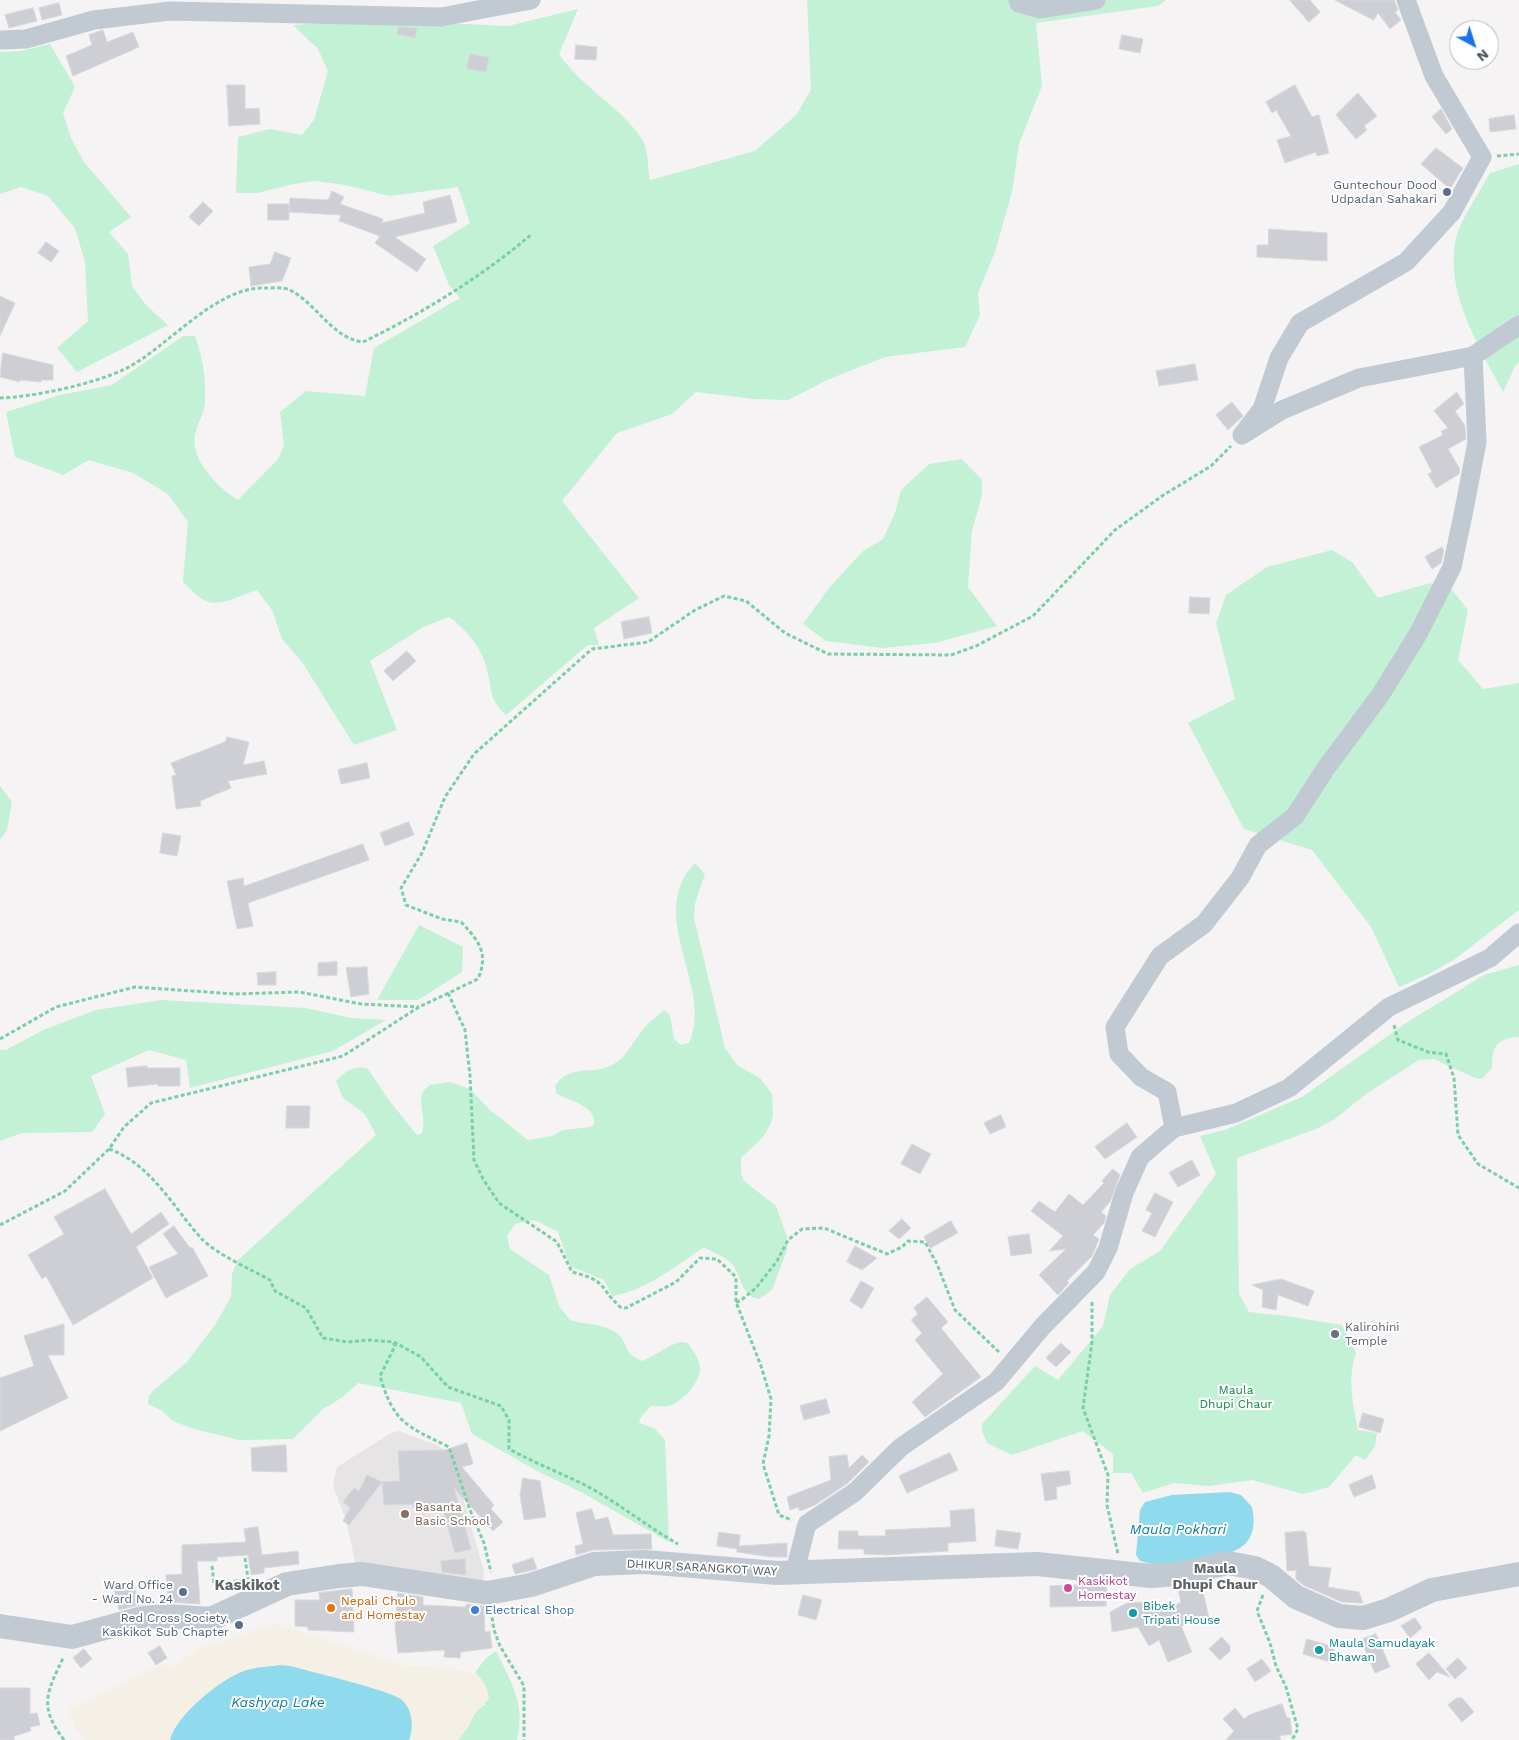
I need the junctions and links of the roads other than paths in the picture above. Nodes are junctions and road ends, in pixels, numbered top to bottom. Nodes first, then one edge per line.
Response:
1 (531, 0) edge
2 (1018, 0) edge
3 (1096, 0) edge
4 (1406, 0) edge
5 (0, 40) edge
6 (1519, 326) edge
7 (1473, 356) junction
8 (1519, 933) edge
9 (1174, 1128) junction
10 (795, 1571) junction
11 (1519, 1574) edge
12 (0, 1626) edge

1 - 5 street
2 - 3 street
4 - 7 street
6 - 7 street
7 - 9 street
8 - 9 street
9 - 10 street
10 - 11 street, DHIKUR SARANGKOT WAY
10 - 12 street, DHIKUR SARANGKOT WAY

